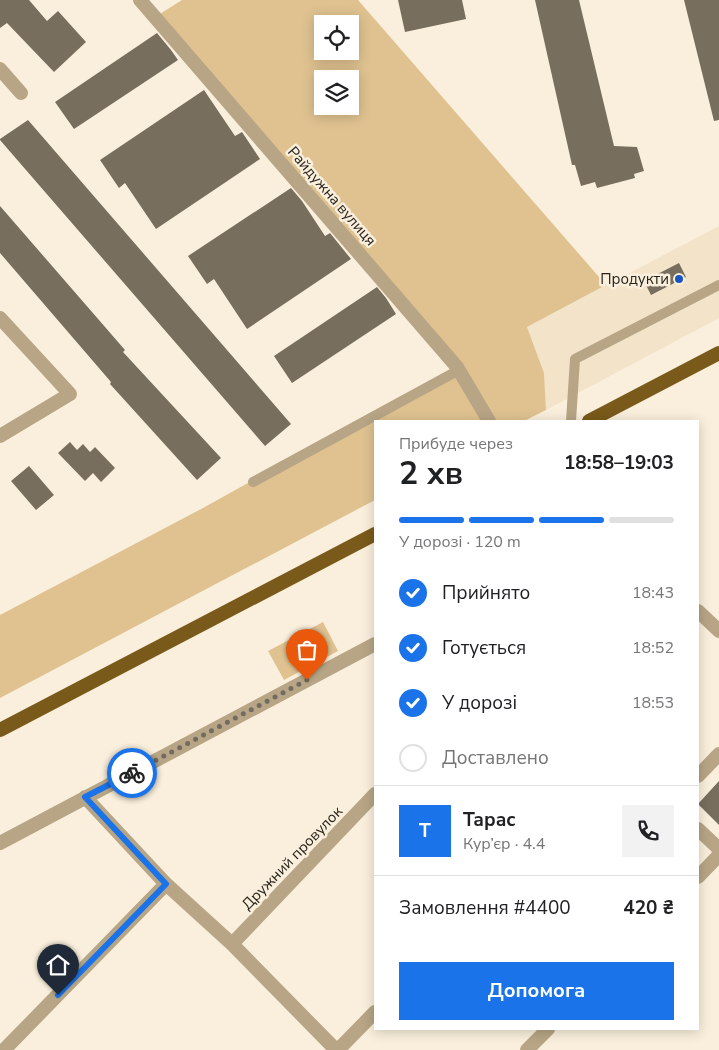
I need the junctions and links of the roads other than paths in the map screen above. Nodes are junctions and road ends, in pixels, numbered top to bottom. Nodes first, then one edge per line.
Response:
1 (140, 0) edge
2 (0, 69) edge
3 (21, 93) dead end
4 (719, 285) edge
5 (0, 318) edge
6 (719, 353) edge
7 (459, 370) junction
8 (488, 420) edge
9 (570, 420) edge
10 (591, 420) edge
11 (0, 436) edge
12 (253, 482) dead end
13 (374, 535) edge
14 (699, 612) edge
15 (719, 631) edge
16 (374, 645) edge
17 (0, 730) edge
18 (719, 754) edge
19 (699, 775) edge
20 (374, 795) edge
21 (85, 797) junction
22 (699, 830) edge
23 (0, 843) edge
24 (719, 850) edge
25 (719, 855) edge
26 (699, 876) edge
27 (166, 884) junction
28 (232, 944) junction
29 (374, 1013) edge
30 (547, 1030) edge
31 (4, 1050) edge
32 (337, 1050) edge
33 (527, 1050) edge

1 - 7 street, Райдужна вулиця
2 - 3 street
4 - 9 lane
5 - 11 street
6 - 10 highway
7 - 8 street, Райдужна вулиця
7 - 12 lane
13 - 17 highway
14 - 15 street
16 - 21 street
18 - 19 street
20 - 28 street, Дружний провулок
21 - 23 street
21 - 27 street
22 - 24 street
25 - 26 street
27 - 28 street
27 - 31 street
28 - 32 street
29 - 32 street
30 - 33 street

